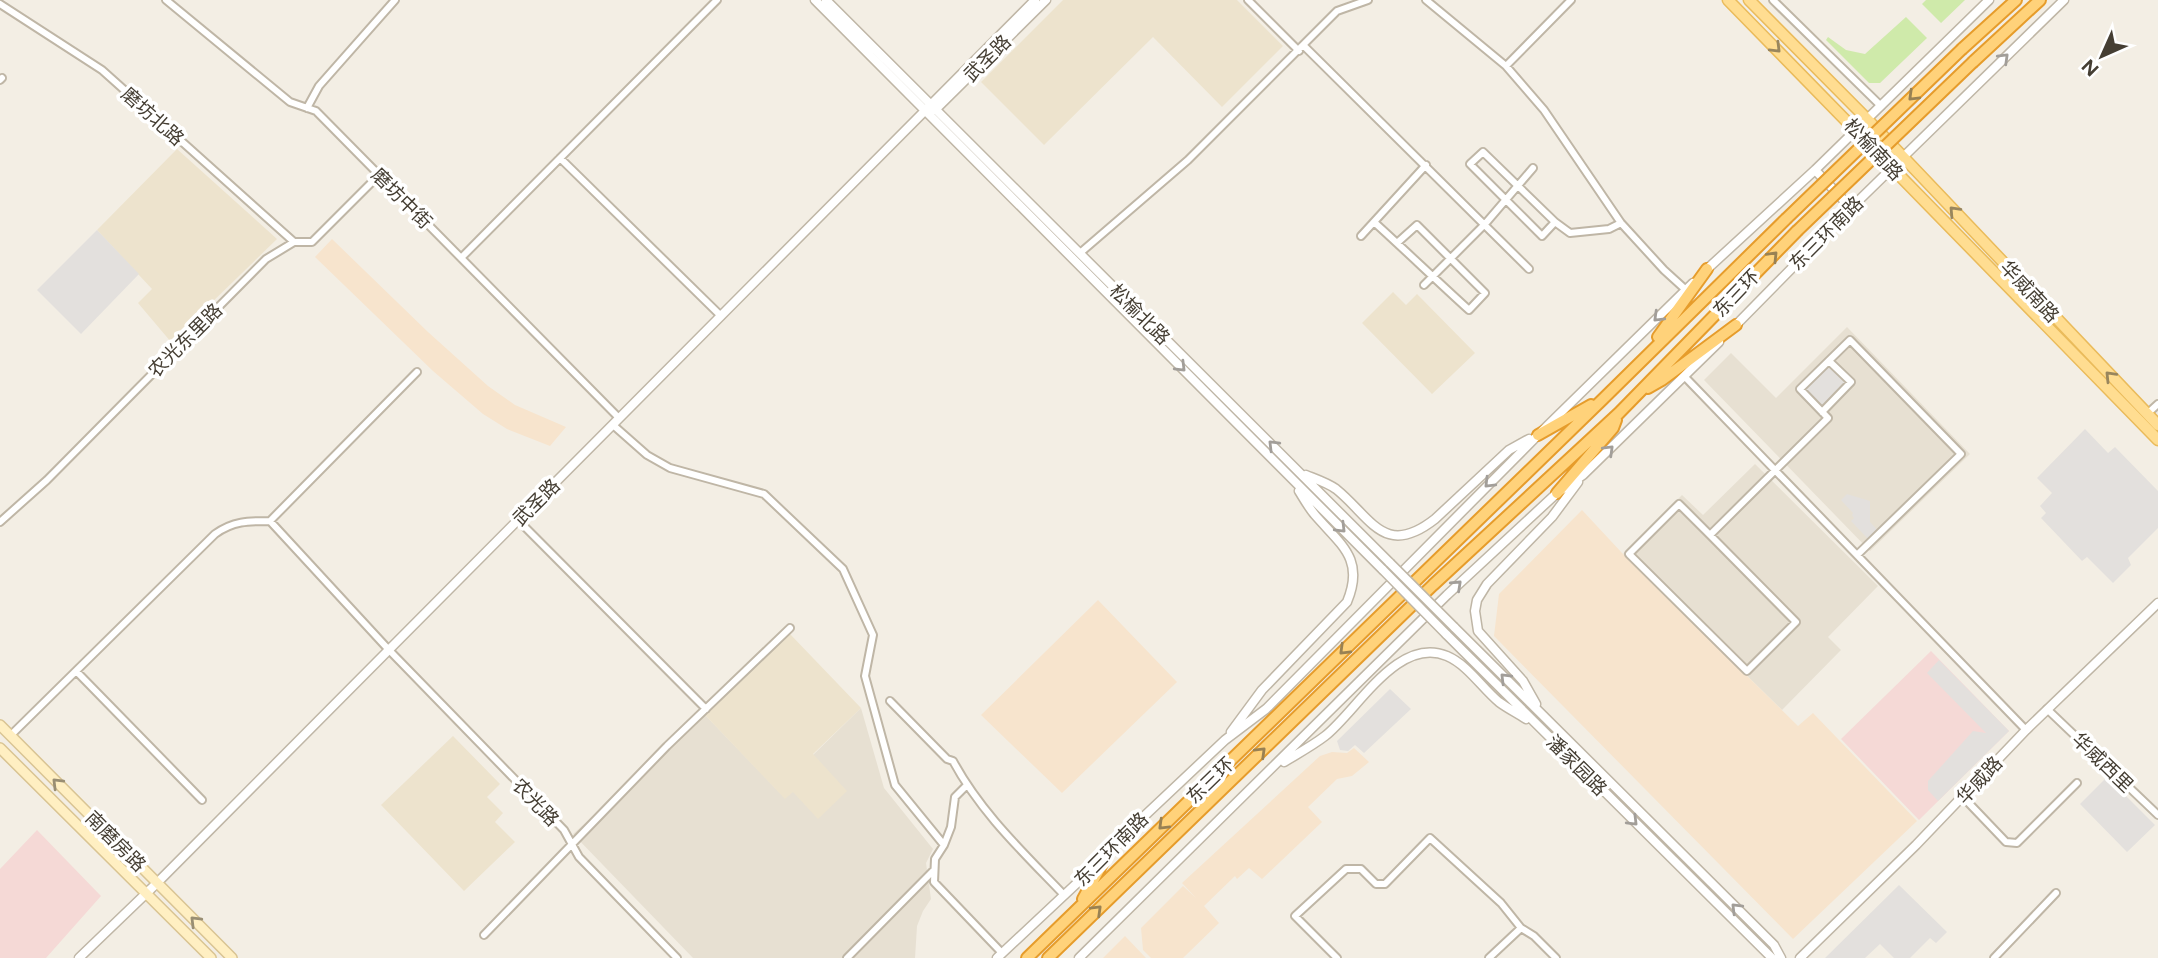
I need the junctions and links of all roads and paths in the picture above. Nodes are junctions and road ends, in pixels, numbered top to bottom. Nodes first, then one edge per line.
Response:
1 (166, 0) edge
2 (394, 0) edge
3 (717, 0) edge
4 (815, 0) edge
5 (826, 0) edge
6 (1035, 0) edge
7 (1046, 0) edge
8 (1248, 0) edge
9 (1368, 0) edge
10 (1426, 0) edge
11 (1571, 0) edge
12 (1728, 0) edge
13 (1749, 0) edge
14 (1773, 0) edge
15 (1989, 0) edge
16 (2016, 0) edge
17 (2040, 0) edge
18 (2064, 0) edge
19 (0, 4) edge
20 (1301, 48) junction
21 (1506, 66) junction
22 (1881, 106) junction
23 (307, 108) junction
24 (930, 108) junction
25 (1868, 120) junction
26 (1857, 130) junction
27 (1903, 157) junction
28 (560, 158) junction
29 (1426, 165) junction
30 (1533, 168) dead end
31 (1892, 168) junction
32 (1815, 170) junction
33 (379, 175) junction
34 (1518, 185) junction
35 (1506, 200) junction
36 (1851, 208) junction
37 (1374, 222) junction
38 (1555, 222) junction
39 (1621, 223) junction
40 (1485, 224) junction
41 (1361, 236) dead end
42 (294, 243) junction
43 (1397, 243) junction
44 (1080, 254) junction
45 (461, 258) junction
46 (1450, 259) junction
47 (1529, 269) dead end
48 (1707, 269) junction
49 (1433, 277) junction
50 (1424, 285) dead end
51 (1686, 289) junction
52 (2020, 300) joint
53 (721, 316) junction
54 (1736, 325) junction
55 (1829, 360) junction
56 (1640, 362) junction
57 (417, 372) dead end
58 (1685, 377) junction
59 (1640, 392) junction
60 (1603, 399) junction
61 (2158, 404) edge
62 (1619, 412) junction
63 (1822, 412) junction
64 (2147, 414) junction
65 (616, 422) junction
66 (2158, 425) edge
67 (1538, 435) junction
68 (2158, 440) edge
69 (1775, 470) junction
70 (1300, 472) junction
71 (1583, 475) junction
72 (1292, 480) junction
73 (1557, 493) junction
74 (518, 520) junction
75 (270, 521) junction
76 (0, 522) edge
77 (1710, 535) junction
78 (1857, 555) junction
79 (1383, 570) joint
80 (2158, 603) edge
81 (1454, 627) joint
82 (790, 628) dead end
83 (389, 650) junction
84 (78, 671) junction
85 (890, 701) dead end
86 (706, 709) junction
87 (2047, 709) junction
88 (1540, 713) junction
89 (0, 725) edge
90 (1539, 726) junction
91 (2026, 730) junction
92 (11, 735) junction
93 (1225, 740) junction
94 (0, 748) edge
95 (1270, 771) junction
96 (2077, 783) dead end
97 (966, 786) junction
98 (1963, 797) junction
99 (202, 800) dead end
100 (2158, 815) edge
101 (571, 843) junction
102 (944, 845) junction
103 (1107, 855) junction
104 (934, 869) junction
105 (157, 883) junction
106 (2056, 893) dead end
107 (147, 894) junction
108 (1064, 895) junction
109 (1077, 909) junction
110 (1521, 928) junction
111 (484, 935) dead end
112 (1000, 956) edge
113 (79, 958) edge
114 (211, 958) edge
115 (232, 958) edge
116 (677, 958) edge
117 (847, 958) edge
118 (1027, 958) edge
119 (1048, 958) edge
120 (1079, 958) edge
121 (1337, 958) edge
122 (1489, 958) edge
123 (1556, 958) edge
124 (1772, 958) edge
125 (1781, 958) edge
126 (1800, 958) edge
127 (1994, 958) edge

1 - 23 street, 磨坊中街
2 - 23 street
3 - 28 street
4 - 24 street, 松榆北路
5 - 24 street, 松榆北路
6 - 24 street, 武圣路
7 - 24 street, 武圣路
8 - 20 street
9 - 20 street
10 - 21 street
11 - 21 street
12 -> 26 main road, 松榆南路
13 - 25 main road, 松榆南路
14 - 22 street
15 - 22 street
16 -> 56 highway, 东三环, bridge
59 -> 17 highway, 东三环, bridge
27 -> 18 street, 东三环南路
19 - 42 street, 磨坊北路
20 - 29 street
20 - 44 street
21 - 39 street
22 - 25 street
23 - 33 street, 磨坊中街
24 - 44 street, 松榆北路
24 - 53 street, 武圣路
24 -> 72 street, 松榆北路
25 - 26 street
25 - 27 main road, 松榆南路
26 - 31 main road, 松榆南路
26 - 32 street
27 - 31 street, 东三环南路
64 -> 27 main road, 华威南路
28 - 45 street
28 - 53 street
29 - 37 street
29 - 40 street
30 - 34 street
31 - 36 street, 东三环南路
31 - 52 main road, 松榆南路
32 - 36 street
32 - 48 street
33 - 42 street, 农光东里路
33 - 45 street, 磨坊中街
34 - 35 street
34 - 35 street
34 - 38 street
35 - 38 street
35 - 40 street
36 - 54 street, 东三环南路
37 - 41 street
37 - 43 street
38 - 39 street
39 - 51 street
40 - 46 street
40 - 47 street
42 - 76 street, 农光东里路
43 - 46 street
43 - 49 street
70 -> 44 street, 松榆北路
45 - 65 street, 磨坊中街
46 - 49 street
46 - 49 street
48 - 51 street
48 - 56 highway
49 - 50 street
51 -> 67 street
52 - 68 main road, 华威南路
53 - 65 street, 武圣路
54 - 58 street, 东三环南路
54 - 59 highway
55 - 63 street
55 - 63 street
55 - 78 street
56 - 60 highway, 东三环
57 - 75 street
58 - 69 street
71 -> 58 street, 东三环南路
59 - 62 highway, 东三环
60 - 67 highway
60 -> 109 highway, 东三环
61 - 64 street
62 - 73 highway
119 -> 62 highway, 东三环
63 - 69 street
64 - 66 main road, 华威南路
65 - 74 street, 武圣路
65 - 102 street, 磨坊中街
67 - 70 street
67 -> 93 street
69 - 77 street
69 - 78 street
70 - 81 street, 松榆北路, bridge
71 - 73 street, 东三环南路
71 - 88 street
72 -> 79 street, 松榆北路
72 - 93 street
95 -> 73 street, 东三环南路
74 - 83 street, 武圣路
74 - 86 street
75 - 83 street, 农光路
75 - 84 street
77 - 77 street
78 - 91 street
79 - 90 street, 潘家园路, bridge
80 - 87 street, 华威路
88 -> 81 street, 潘家园路
82 - 86 street
83 - 101 street, 农光路
83 - 105 street, 武圣路
84 - 92 street
84 - 99 street
85 - 97 street
86 - 101 street
87 - 91 street, 华威路
87 - 100 street, 华威西里
125 -> 88 street, 潘家园路
89 - 92 main road, 南磨房路
90 - 95 street
90 -> 124 street, 潘家园路
91 - 98 street, 华威路
105 -> 92 main road, 南磨房路
93 - 103 street, 东三环南路
94 - 107 main road, 南磨房路
95 - 120 street
96 - 98 street
97 - 102 street
97 - 108 street
98 - 126 street, 华威路
101 - 111 street
101 - 116 street, 农光路
102 - 104 street
103 - 108 street, 东三环南路
103 - 109 highway
104 - 112 street
104 - 117 street
105 - 107 street, 武圣路
115 -> 105 main road, 南磨房路
106 - 127 street
107 - 113 street, 武圣路
107 - 114 main road, 南磨房路
108 - 112 street, 东三环南路
109 - 118 highway, 东三环
110 - 121 street
110 - 122 street
110 - 123 street

